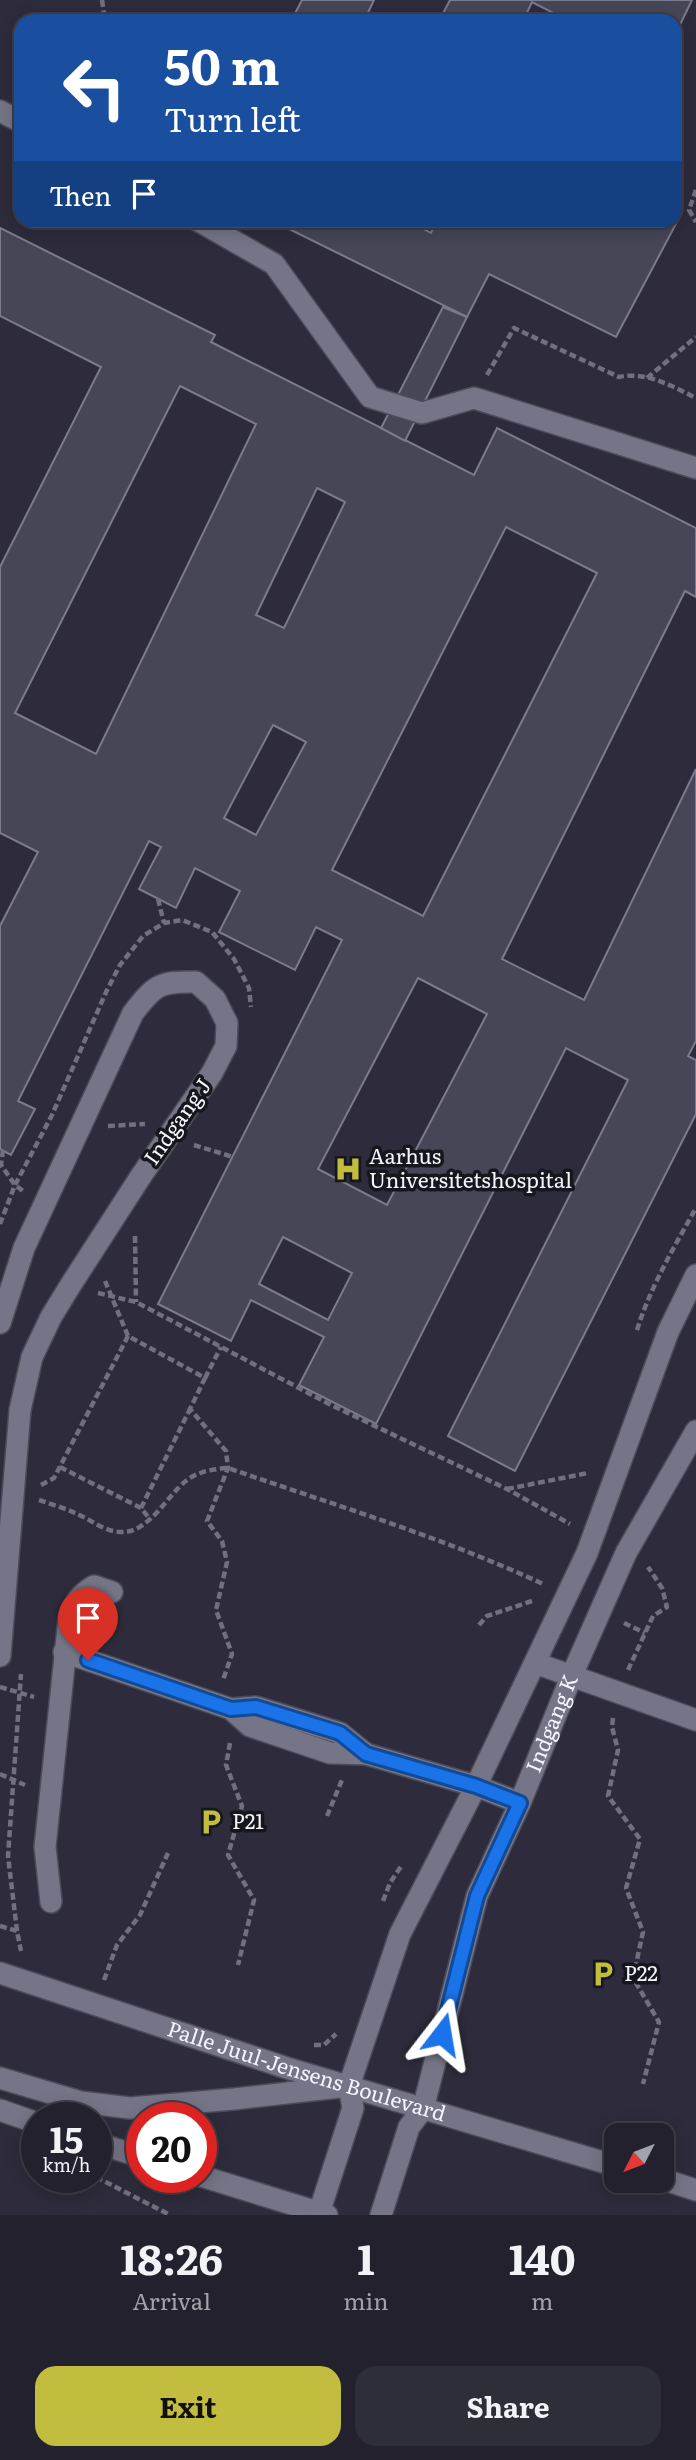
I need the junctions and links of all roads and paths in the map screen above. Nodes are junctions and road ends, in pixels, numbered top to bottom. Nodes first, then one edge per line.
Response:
1 (696, 190) edge
2 (696, 222) edge
3 (211, 228) edge
4 (696, 337) edge
5 (647, 378) junction
6 (474, 398) junction
7 (696, 398) edge
8 (696, 468) edge
9 (158, 899) dead end
10 (164, 923) junction
11 (251, 1011) dead end
12 (57, 1102) junction
13 (85, 1116) junction
14 (178, 1123) junction
15 (197, 1136) dead end
16 (2, 1150) dead end
17 (233, 1157) dead end
18 (15, 1185) junction
19 (44, 1206) junction
20 (135, 1223) dead end
21 (0, 1224) edge
22 (92, 1250) junction
23 (696, 1275) edge
24 (70, 1286) junction
25 (111, 1296) junction
26 (136, 1302) junction
27 (0, 1323) edge
28 (128, 1336) junction
29 (221, 1347) junction
30 (205, 1377) junction
31 (190, 1409) junction
32 (696, 1431) edge
33 (60, 1467) junction
34 (228, 1468) junction
35 (592, 1472) dead end
36 (507, 1489) junction
37 (141, 1508) junction
38 (149, 1518) junction
39 (593, 1536) junction
40 (626, 1553) junction
41 (112, 1592) dead end
42 (567, 1596) junction
43 (542, 1598) dead end
44 (3, 1604) edge
45 (600, 1611) junction
46 (479, 1625) dead end
47 (645, 1633) junction
48 (64, 1652) junction
49 (0, 1656) edge
50 (535, 1662) junction
51 (22, 1668) dead end
52 (572, 1675) junction
53 (0, 1687) edge
54 (621, 1692) junction
55 (20, 1693) junction
56 (59, 1704) junction
57 (231, 1709) junction
58 (696, 1720) edge
59 (345, 1773) dead end
60 (476, 1786) junction
61 (520, 1803) junction
62 (327, 1816) dead end
63 (168, 1853) dead end
64 (405, 1860) dead end
65 (51, 1902) dead end
66 (381, 1908) dead end
67 (17, 1931) dead end
68 (238, 1965) dead end
69 (0, 1973) edge
70 (103, 1984) dead end
71 (341, 2021) dead end
72 (302, 2046) dead end
73 (0, 2078) edge
74 (643, 2084) dead end
75 (349, 2086) junction
76 (423, 2109) junction
77 (0, 2110) edge
78 (21, 2117) edge
79 (604, 2162) edge
80 (217, 2181) edge
81 (674, 2183) edge
82 (112, 2185) edge
83 (696, 2190) edge
84 (323, 2214) edge
85 (170, 2215) edge
86 (381, 2215) edge

1 - 2 path
3 - 6 street
4 - 5 path
5 - 6 path
5 - 7 path
6 - 8 street
9 - 10 path
10 - 11 path
10 - 12 path
12 - 13 path
12 - 18 path
13 - 14 path
13 - 14 street, Indgang J
13 - 19 street, Indgang J
14 - 22 street, Indgang J
15 - 17 path
16 - 18 path
18 - 19 path
18 - 21 path
19 - 27 street, Indgang J
20 - 26 path
22 - 24 street, Indgang J
22 - 25 path
23 - 39 street
24 - 25 path
24 - 44 street, Indgang J
25 - 26 path
25 - 28 path
26 - 29 path
28 - 30 path
28 - 33 path
29 - 30 path
29 - 36 path
30 - 31 path
31 - 34 path
31 - 37 path
32 - 40 street, Indgang K
33 - 37 path
33 - 38 path
34 - 38 path
34 - 42 path
34 - 57 path
35 - 36 path
36 - 39 path
37 - 38 path
39 - 42 street
40 - 45 street, Indgang K
40 - 47 path
41 - 48 street
42 - 50 street
43 - 46 path
44 - 49 street, Indgang J
45 - 47 path
45 - 52 street, Indgang K
47 - 54 path
48 - 56 street
48 - 57 street
50 - 52 street
50 - 60 street
51 - 55 path
52 - 54 street
52 - 61 street, Indgang K
53 - 55 path
54 - 58 street
54 - 74 path
55 - 56 path
55 - 67 path
56 - 65 street
57 - 60 street
57 - 68 path
59 - 62 path
60 - 61 street
60 - 75 street
61 - 76 street, Indgang K
63 - 70 path
64 - 66 path
69 - 75 street, Palle Juul-Jensens Boulevard
71 - 72 path
73 - 75 street
75 - 76 street, Palle Juul-Jensens Boulevard
75 - 84 street
76 - 79 street, Palle Juul-Jensens Boulevard
76 - 86 street, Indgang K
77 - 78 street
80 - 84 street
81 - 83 street
82 - 85 path

